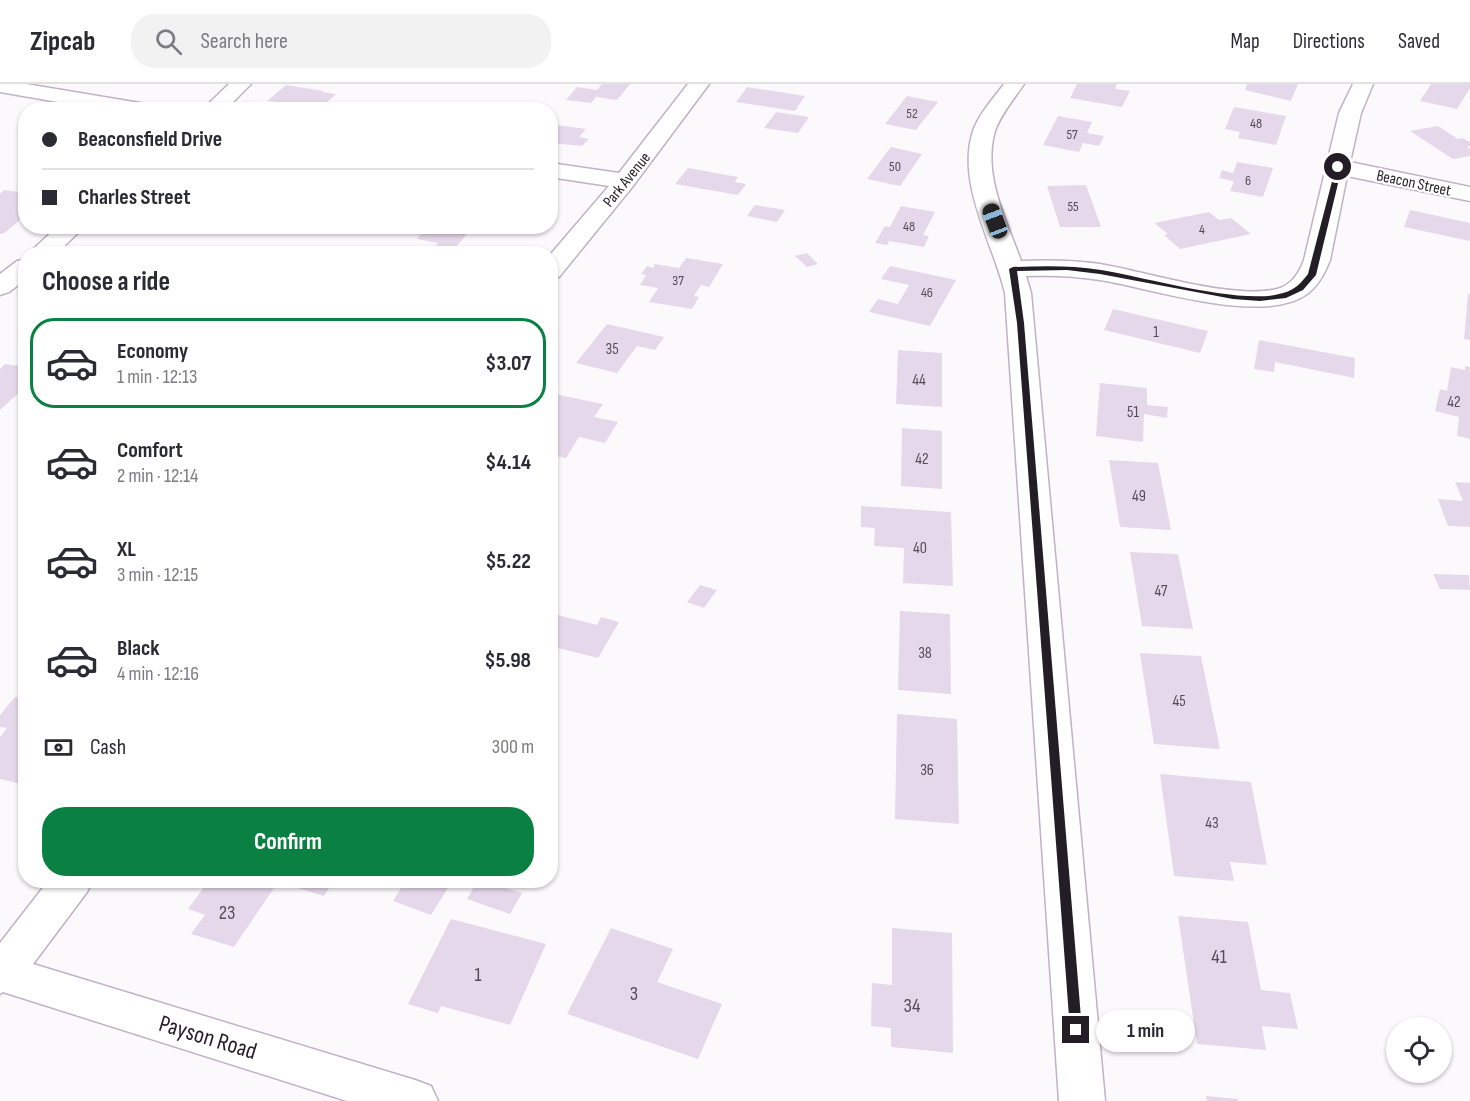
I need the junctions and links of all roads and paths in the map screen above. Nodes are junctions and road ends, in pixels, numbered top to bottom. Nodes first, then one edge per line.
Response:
1 (241, 84) edge
2 (699, 84) edge
3 (1014, 84) edge
4 (1363, 84) edge
5 (0, 86) edge
6 (97, 102) edge
7 (221, 102) edge
8 (1338, 167) junction
9 (558, 171) edge
10 (625, 181) junction
11 (1470, 194) edge
12 (64, 234) edge
13 (49, 246) edge
14 (558, 262) edge
15 (1013, 269) junction
16 (18, 272) edge
17 (0, 287) edge
18 (67, 888) edge
19 (1, 974) edge
20 (416, 1101) edge
21 (1082, 1101) edge

1 - 7 street
2 - 10 street, Park Avenue
3 - 15 street
4 - 8 street
5 - 6 street
8 - 11 street, Beacon Street
8 - 15 street
9 - 10 street
10 - 14 street, Park Avenue
12 - 13 street
15 - 21 street
16 - 17 street
18 - 19 street
19 - 20 street, Payson Road

